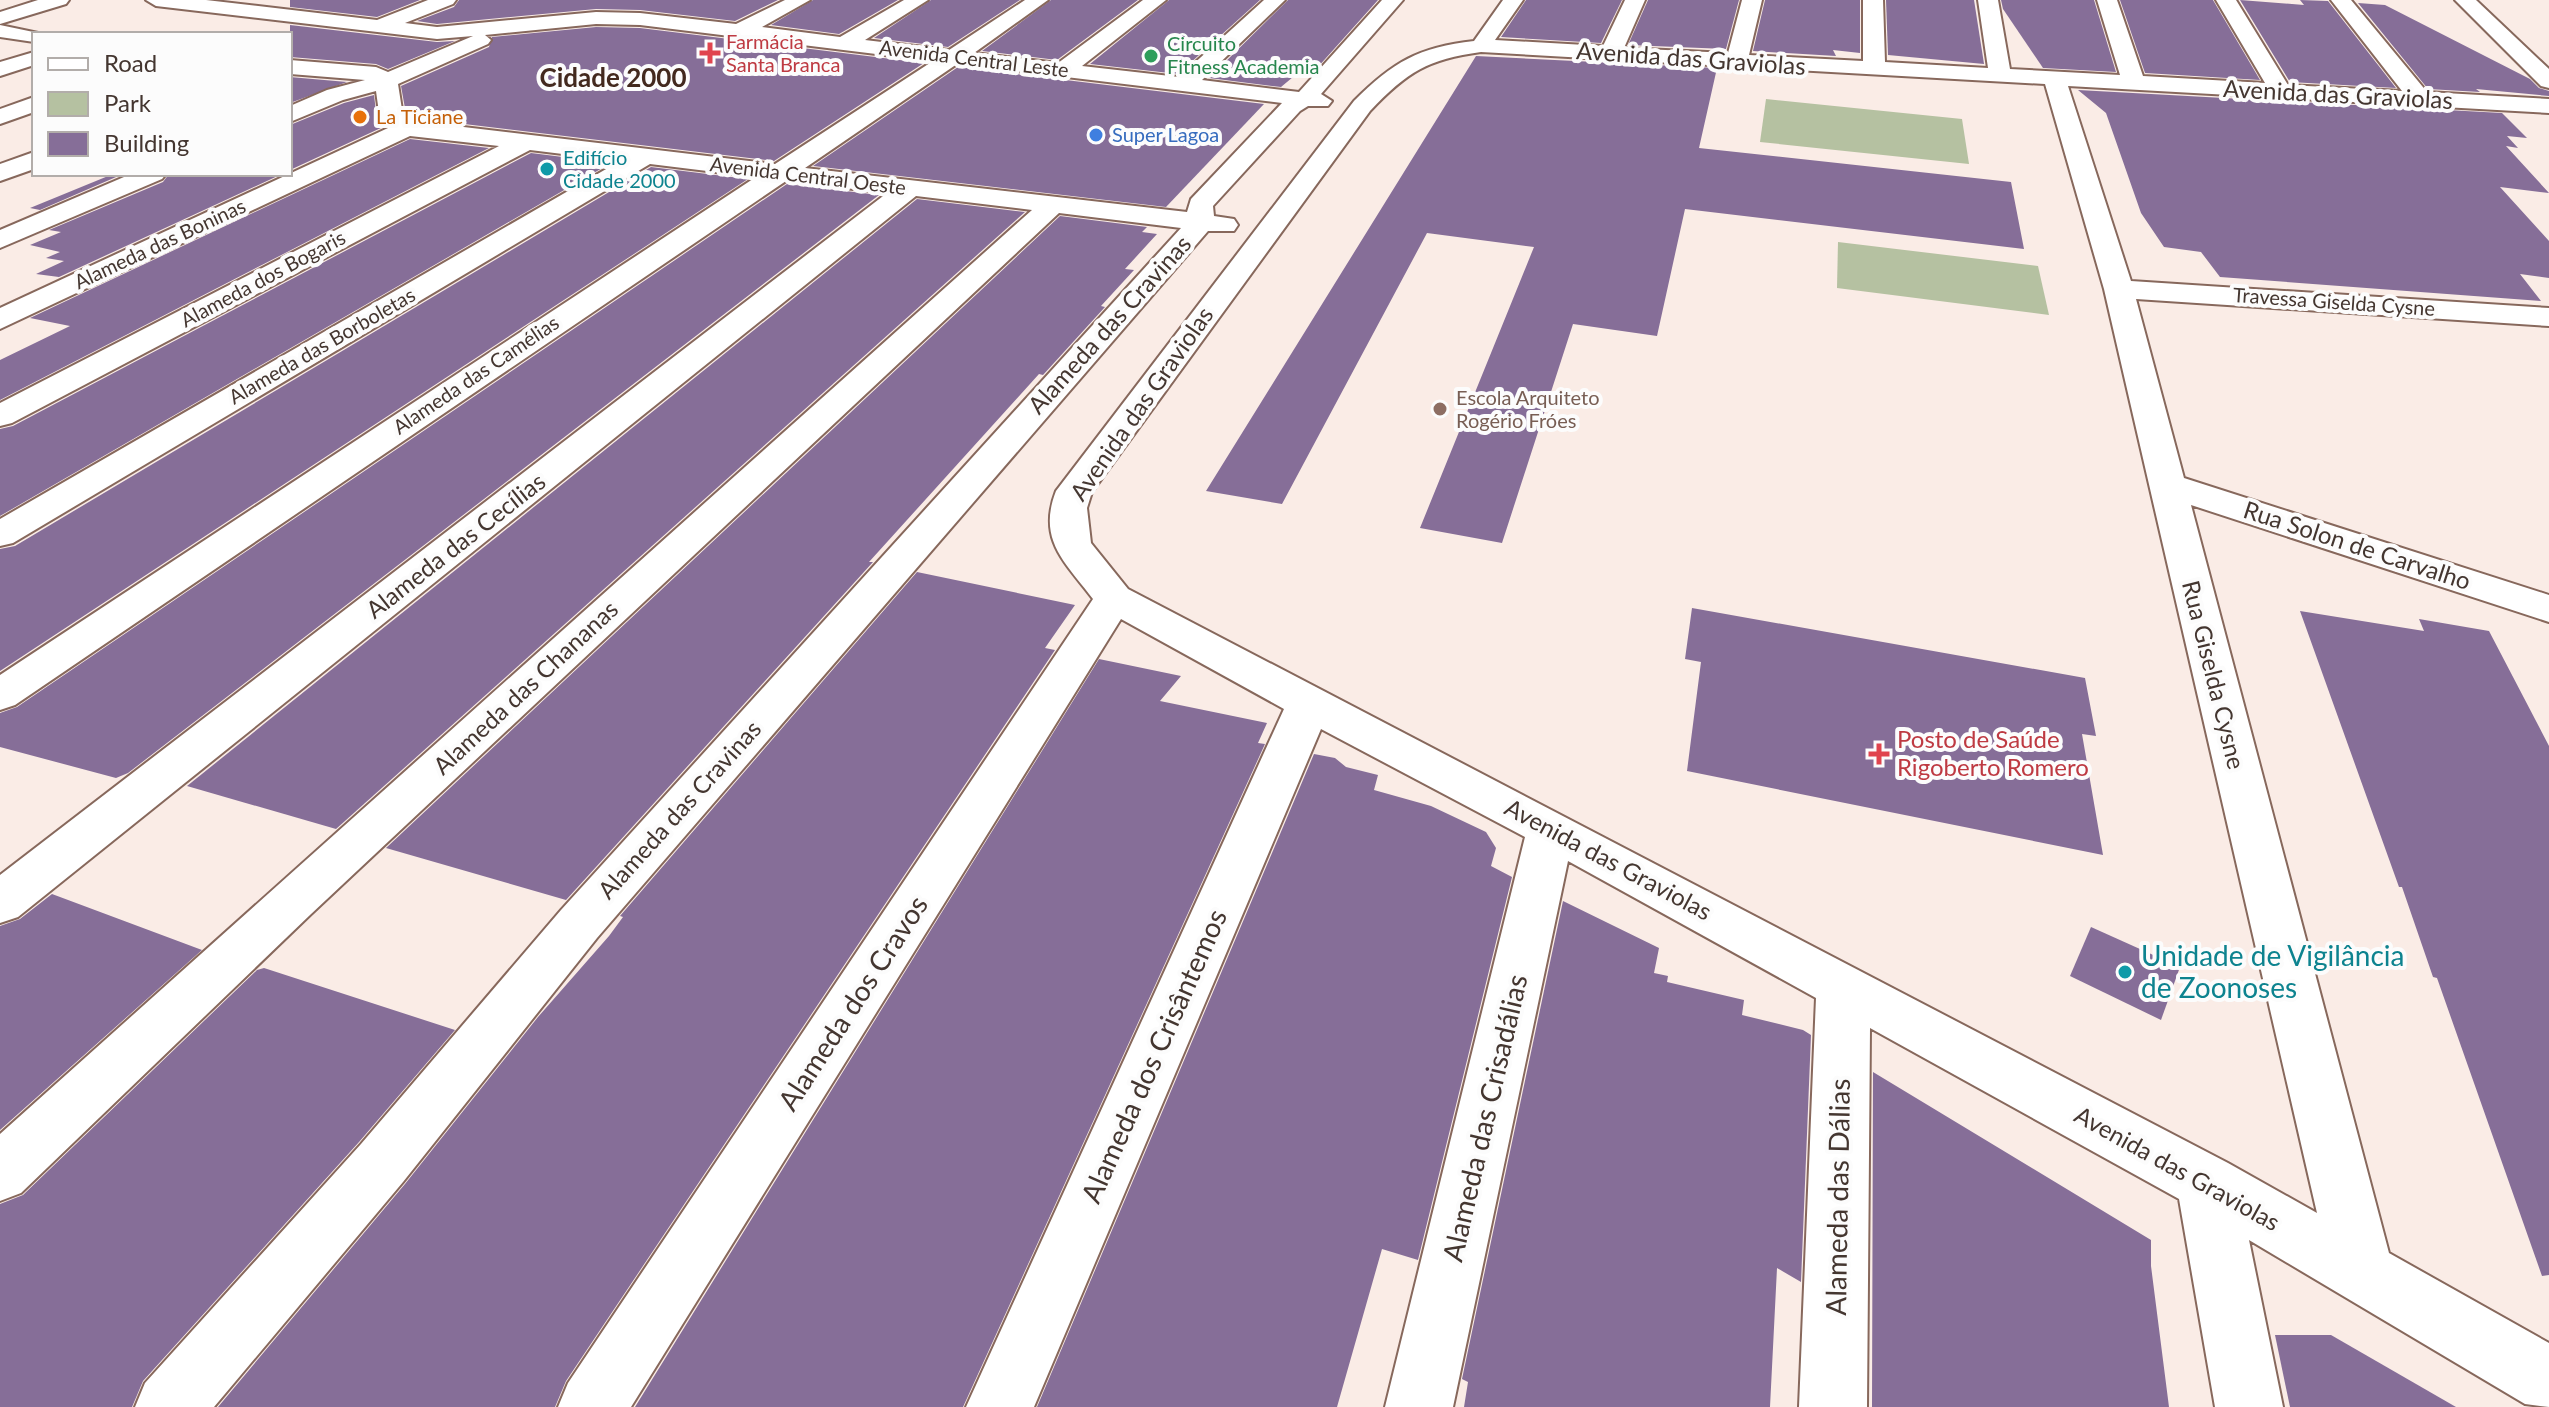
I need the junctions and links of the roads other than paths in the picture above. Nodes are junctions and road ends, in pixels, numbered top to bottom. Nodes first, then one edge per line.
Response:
1 (59, 0) edge
2 (156, 0) edge
3 (328, 0) edge
4 (446, 0) edge
5 (565, 0) edge
6 (680, 0) edge
7 (800, 0) edge
8 (918, 0) edge
9 (1038, 0) edge
10 (1156, 0) edge
11 (1275, 0) edge
12 (1393, 0) edge
13 (1513, 0) edge
14 (1635, 0) edge
15 (1752, 0) edge
16 (1873, 0) edge
17 (1988, 0) edge
18 (2107, 0) edge
19 (2226, 0) edge
20 (2341, 0) edge
21 (2465, 0) edge
22 (198, 2) edge
23 (285, 15) junction
24 (0, 18) edge
25 (640, 19) junction
26 (378, 27) junction
27 (509, 28) junction
28 (741, 30) junction
29 (0, 31) edge
30 (32, 36) edge
31 (844, 43) junction
32 (1481, 46) junction
33 (1610, 54) junction
34 (952, 57) junction
35 (32, 59) edge
36 (1736, 63) junction
37 (292, 67) edge
38 (0, 69) edge
39 (1064, 69) junction
40 (1874, 70) junction
41 (2000, 77) junction
42 (2055, 80) junction
43 (386, 81) junction
44 (2549, 81) edge
45 (2134, 83) junction
46 (1185, 84) junction
47 (2281, 92) junction
48 (1305, 99) junction
49 (2422, 101) junction
50 (32, 105) edge
51 (1362, 106) junction
52 (2549, 106) edge
53 (292, 114) edge
54 (0, 117) edge
55 (407, 128) junction
56 (526, 142) junction
57 (644, 157) junction
58 (32, 161) edge
59 (779, 172) junction
60 (0, 173) edge
61 (148, 176) edge
62 (910, 188) junction
63 (1053, 205) junction
64 (1201, 222) junction
65 (1268, 230) junction
66 (0, 240) edge
67 (2119, 289) junction
68 (2549, 317) edge
69 (0, 320) edge
70 (0, 416) edge
71 (2165, 484) junction
72 (0, 535) edge
73 (1114, 598) junction
74 (2549, 609) edge
75 (0, 695) edge
76 (1309, 704) junction
77 (1551, 829) junction
78 (0, 903) edge
79 (1843, 987) junction
80 (0, 1173) edge
81 (2207, 1183) junction
82 (2363, 1274) junction
83 (2549, 1380) edge
84 (169, 1407) edge
85 (592, 1407) edge
86 (1000, 1407) edge
87 (1419, 1407) edge
88 (1833, 1407) edge
89 (2249, 1407) edge

1 - 24 street
2 - 22 street, Avenida Central Leste
3 - 23 street
4 - 26 street
5 - 27 street
6 - 25 street
7 - 28 street
8 - 31 street
9 - 34 street, Alameda das Camélias
10 - 39 street
11 - 46 street
12 - 48 street, Alameda das Cravinas
13 - 32 street
14 - 33 street
15 - 36 street
16 - 40 street
17 - 41 street
18 - 45 street
19 - 47 street
20 - 49 street
21 - 44 street
22 - 23 street, Avenida Central Leste
23 - 26 street, Avenida Central Leste
25 - 27 street, Avenida Central Leste
25 - 28 street, Avenida Central Leste
26 - 27 street, Avenida Central Leste
27 - 43 street
28 - 31 street, Avenida Central Leste
29 - 30 street
31 - 34 street, Avenida Central Leste
32 - 33 street, Avenida das Graviolas
32 - 51 street, Avenida das Graviolas
33 - 36 street, Avenida das Graviolas
34 - 39 street, Avenida Central Leste
34 - 59 street, Alameda das Camélias
35 - 38 street
36 - 40 street, Avenida das Graviolas
37 - 43 street
39 - 46 street, Avenida Central Leste
40 - 41 street, Avenida das Graviolas
41 - 42 street, Avenida das Graviolas
42 - 45 street, Avenida das Graviolas
42 - 67 street, Rua Giselda Cysne
43 - 53 street
43 - 55 street
45 - 47 street, Avenida das Graviolas
46 - 48 street, Avenida Central Leste
47 - 49 street, Avenida das Graviolas
48 - 51 street, Avenida Central Leste
48 - 64 street, Alameda das Cravinas
49 - 52 street, Avenida das Graviolas
50 - 54 street
51 - 65 street, Avenida das Graviolas
55 - 56 street, Avenida Central Oeste
55 - 69 street, Alameda das Boninas
56 - 57 street, Avenida Central Oeste
56 - 70 street, Alameda dos Bogaris
57 - 59 street, Avenida Central Oeste
57 - 72 street, Alameda das Borboletas
58 - 60 street
59 - 62 street, Avenida Central Oeste
59 - 75 street, Alameda das Camélias
61 - 66 street
62 - 63 street, Avenida Central Oeste
62 - 78 street, Alameda das Cecílias
63 - 64 street, Avenida Central Oeste
63 - 80 street, Alameda das Chananas
64 - 65 street, Avenida Central Oeste
64 - 84 street, Alameda das Cravinas
65 - 73 street, Avenida das Graviolas
67 - 68 street, Travessa Giselda Cysne
67 - 71 street, Rua Giselda Cysne
71 - 74 street, Rua Solon de Carvalho
71 - 82 street, Rua Giselda Cysne
73 - 76 street, Avenida das Graviolas
73 - 85 street, Alameda dos Cravos
76 - 77 street, Avenida das Graviolas
76 - 86 street, Alameda dos Crisântemos
77 - 79 street, Avenida das Graviolas
77 - 87 street, Alameda das Crisadálias
79 - 81 street, Avenida das Graviolas
79 - 88 street, Alameda das Dálias
81 - 82 street, Avenida das Graviolas
81 - 89 street
82 - 83 street, Avenida das Graviolas

